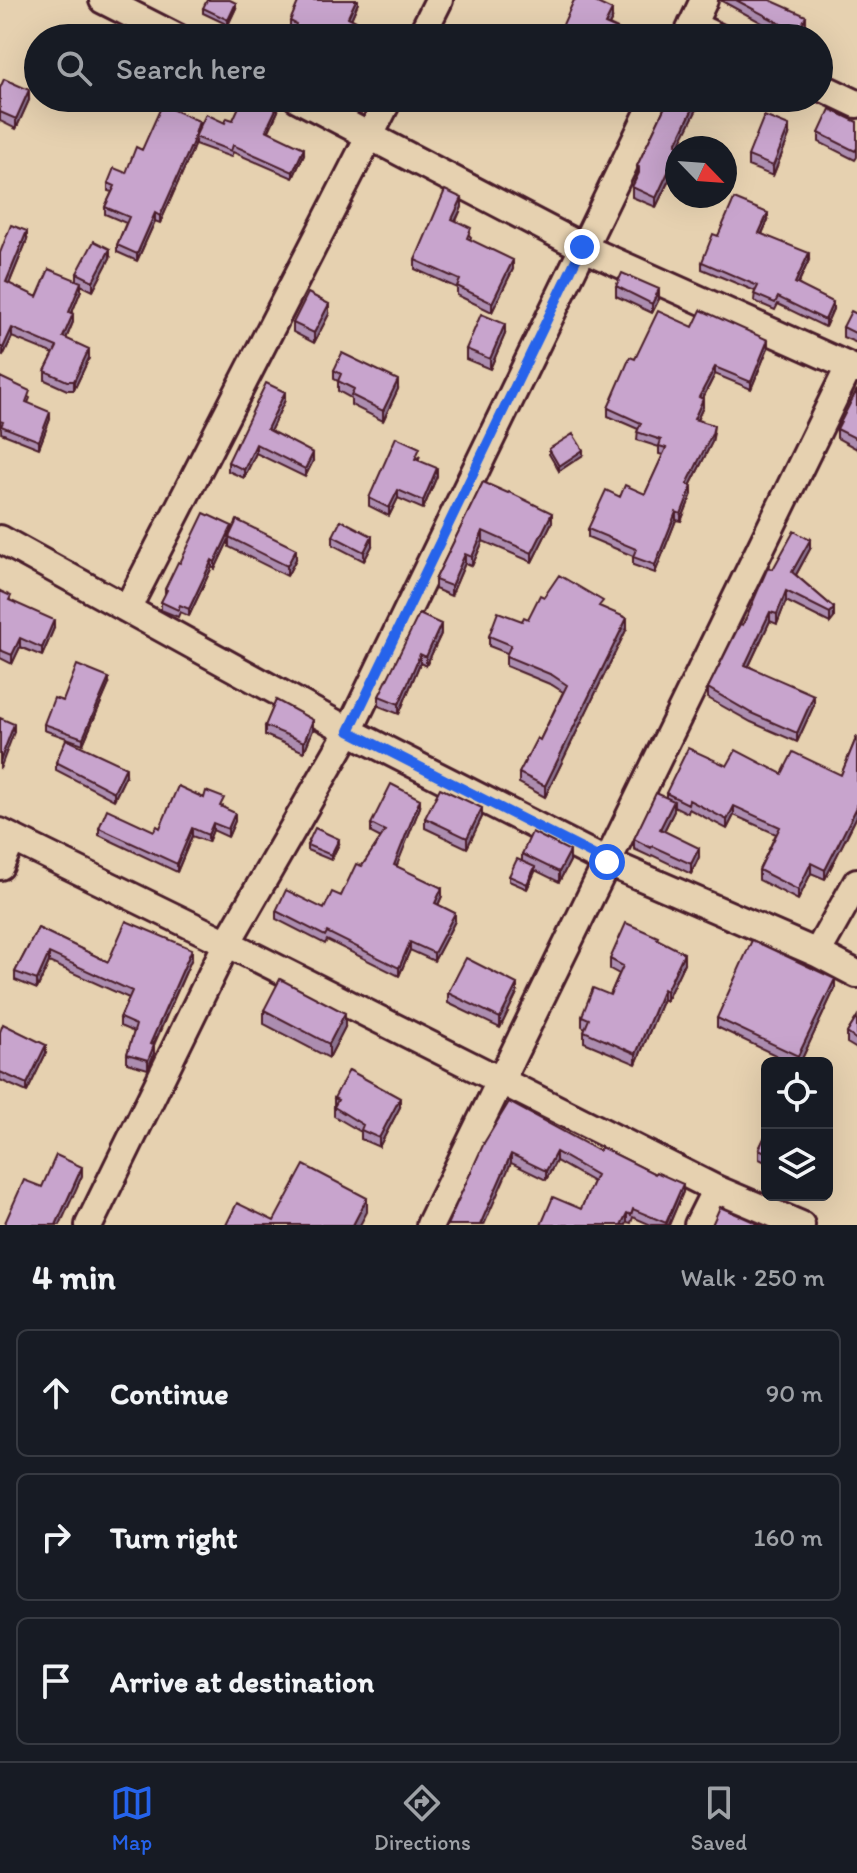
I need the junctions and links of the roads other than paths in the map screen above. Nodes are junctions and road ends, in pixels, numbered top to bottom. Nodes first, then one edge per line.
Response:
1 (103, 0) edge
2 (439, 0) edge
3 (704, 0) edge
4 (150, 24) edge
5 (427, 24) edge
6 (693, 24) edge
7 (833, 93) edge
8 (857, 104) edge
9 (325, 112) edge
10 (382, 112) edge
11 (649, 112) edge
12 (371, 135) junction
13 (582, 247) junction
14 (853, 368) edge
15 (0, 539) edge
16 (127, 609) junction
17 (349, 731) junction
18 (6, 835) edge
19 (607, 862) junction
20 (0, 866) edge
21 (857, 882) edge
22 (227, 943) junction
23 (817, 953) junction
24 (857, 974) edge
25 (500, 1082) junction
26 (716, 1189) junction
27 (89, 1225) edge
28 (430, 1225) edge
29 (698, 1225) edge
30 (801, 1225) edge

1 - 4 street
2 - 5 street
3 - 6 street
7 - 8 street
9 - 12 street
10 - 12 street
11 - 13 street
12 - 13 street
12 - 16 street
13 - 14 street
13 - 17 street
14 - 19 street
15 - 16 street
16 - 17 street
17 - 19 street
17 - 22 street
18 - 20 street
18 - 22 street
19 - 23 street
19 - 25 street
21 - 23 street
22 - 25 street
22 - 27 street
23 - 24 street
25 - 26 street
25 - 28 street
26 - 29 street
26 - 30 street

